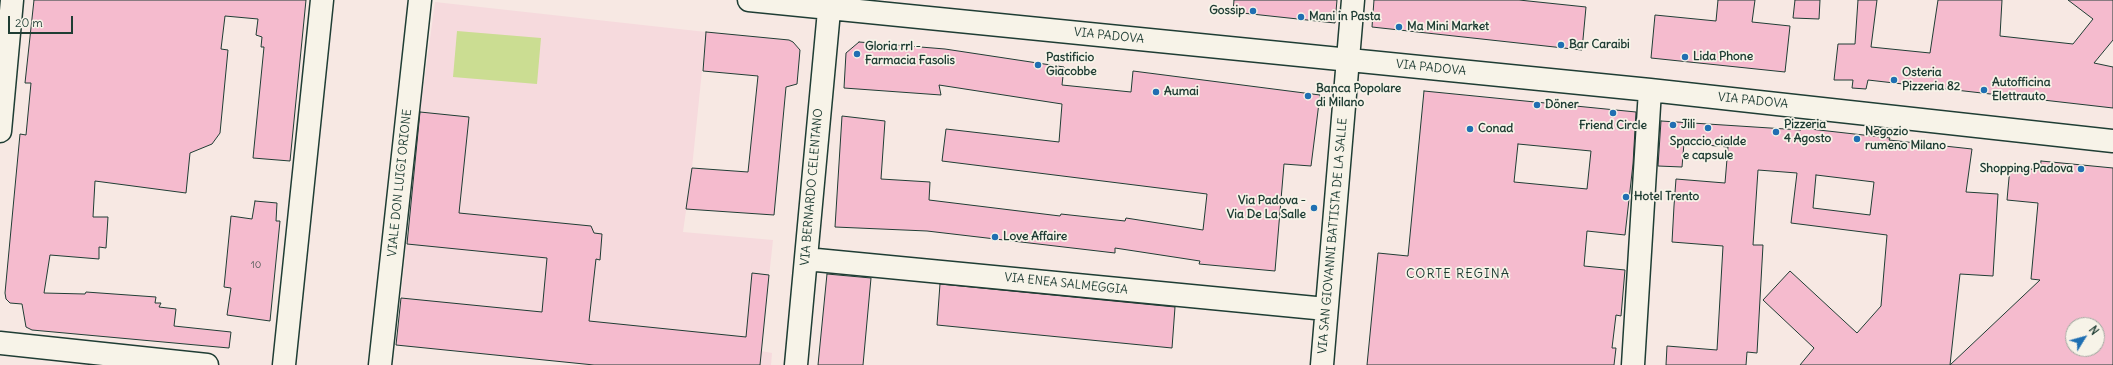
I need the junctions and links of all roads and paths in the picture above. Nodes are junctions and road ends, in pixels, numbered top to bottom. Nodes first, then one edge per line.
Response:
1 (12, 0) edge
2 (322, 0) edge
3 (420, 0) edge
4 (749, 0) edge
5 (1353, 0) edge
6 (829, 4) edge
7 (1347, 60) junction
8 (1650, 90) junction
9 (0, 131) edge
10 (2113, 141) edge
11 (806, 259) junction
12 (1326, 309) junction
13 (0, 342) edge
14 (208, 365) edge
15 (284, 365) edge
16 (380, 365) edge
17 (796, 365) edge
18 (1322, 365) edge
19 (1633, 365) edge

1 - 9 street
2 - 15 street
3 - 16 street, VIALE DON LUIGI ORIONE
4 - 6 street, VIA PADOVA
5 - 7 street, VIA SAN GIOVANNI BATTISTA DE LA SALLE
6 - 7 street, VIA PADOVA
6 - 11 street, VIA BERNARDO CELENTANO
7 - 8 street, VIA PADOVA
7 - 12 street, VIA SAN GIOVANNI BATTISTA DE LA SALLE
8 - 10 street, VIA PADOVA
8 - 19 street
11 - 12 street, VIA ENEA SALMEGGIA
11 - 17 street, VIA BERNARDO CELENTANO
12 - 18 street, VIA SAN GIOVANNI BATTISTA DE LA SALLE
13 - 14 street

